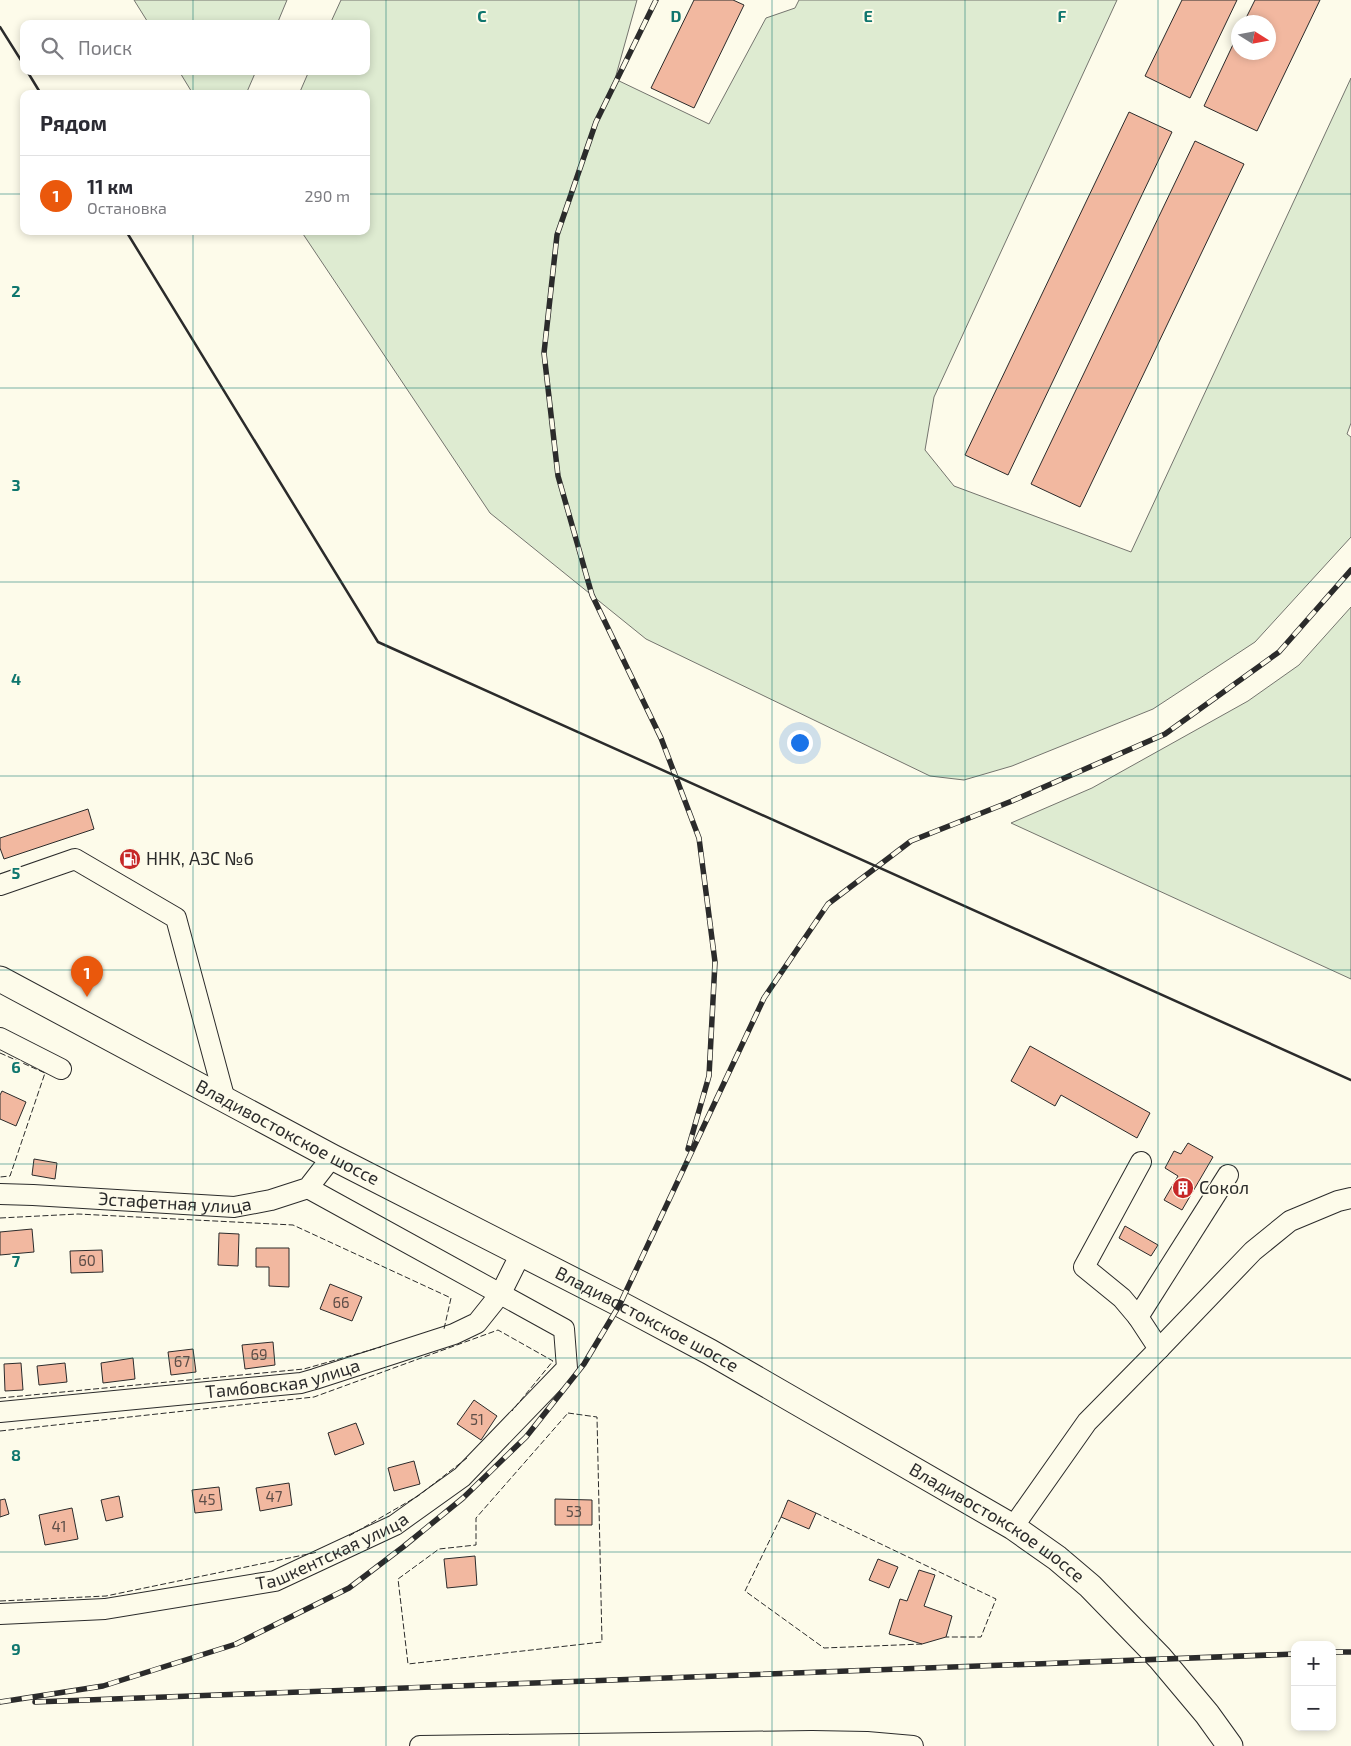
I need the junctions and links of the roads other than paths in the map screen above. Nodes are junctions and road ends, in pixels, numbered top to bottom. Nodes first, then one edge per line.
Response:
1 (0, 885) edge
2 (0, 979) edge
3 (0, 1038) edge
4 (60, 1069) dead end
5 (225, 1100) junction
6 (332, 1157) junction
7 (1141, 1162) dead end
8 (1228, 1175) dead end
9 (308, 1188) junction
10 (0, 1194) edge
11 (1351, 1198) edge
12 (521, 1253) junction
13 (501, 1293) junction
14 (1138, 1317) junction
15 (1159, 1349) junction
16 (0, 1412) edge
17 (1013, 1527) junction
18 (0, 1614) edge
19 (420, 1746) edge
20 (913, 1746) edge
21 (1230, 1746) edge

1 - 5 street
2 - 5 main road, Владивостокское шоссе
3 - 4 street
5 - 6 main road, Владивостокское шоссе
6 - 9 street
6 - 12 main road, Владивостокское шоссе
7 - 14 street
8 - 14 street
9 - 10 street, Эстафетная улица
9 - 13 street
11 - 15 street
12 - 13 street, Тамбовская улица
12 - 17 main road, Владивостокское шоссе
13 - 16 street, Тамбовская улица
13 - 18 street, Ташкентская улица
14 - 15 street
15 - 17 street
17 - 21 main road, Владивостокское шоссе
19 - 20 street

